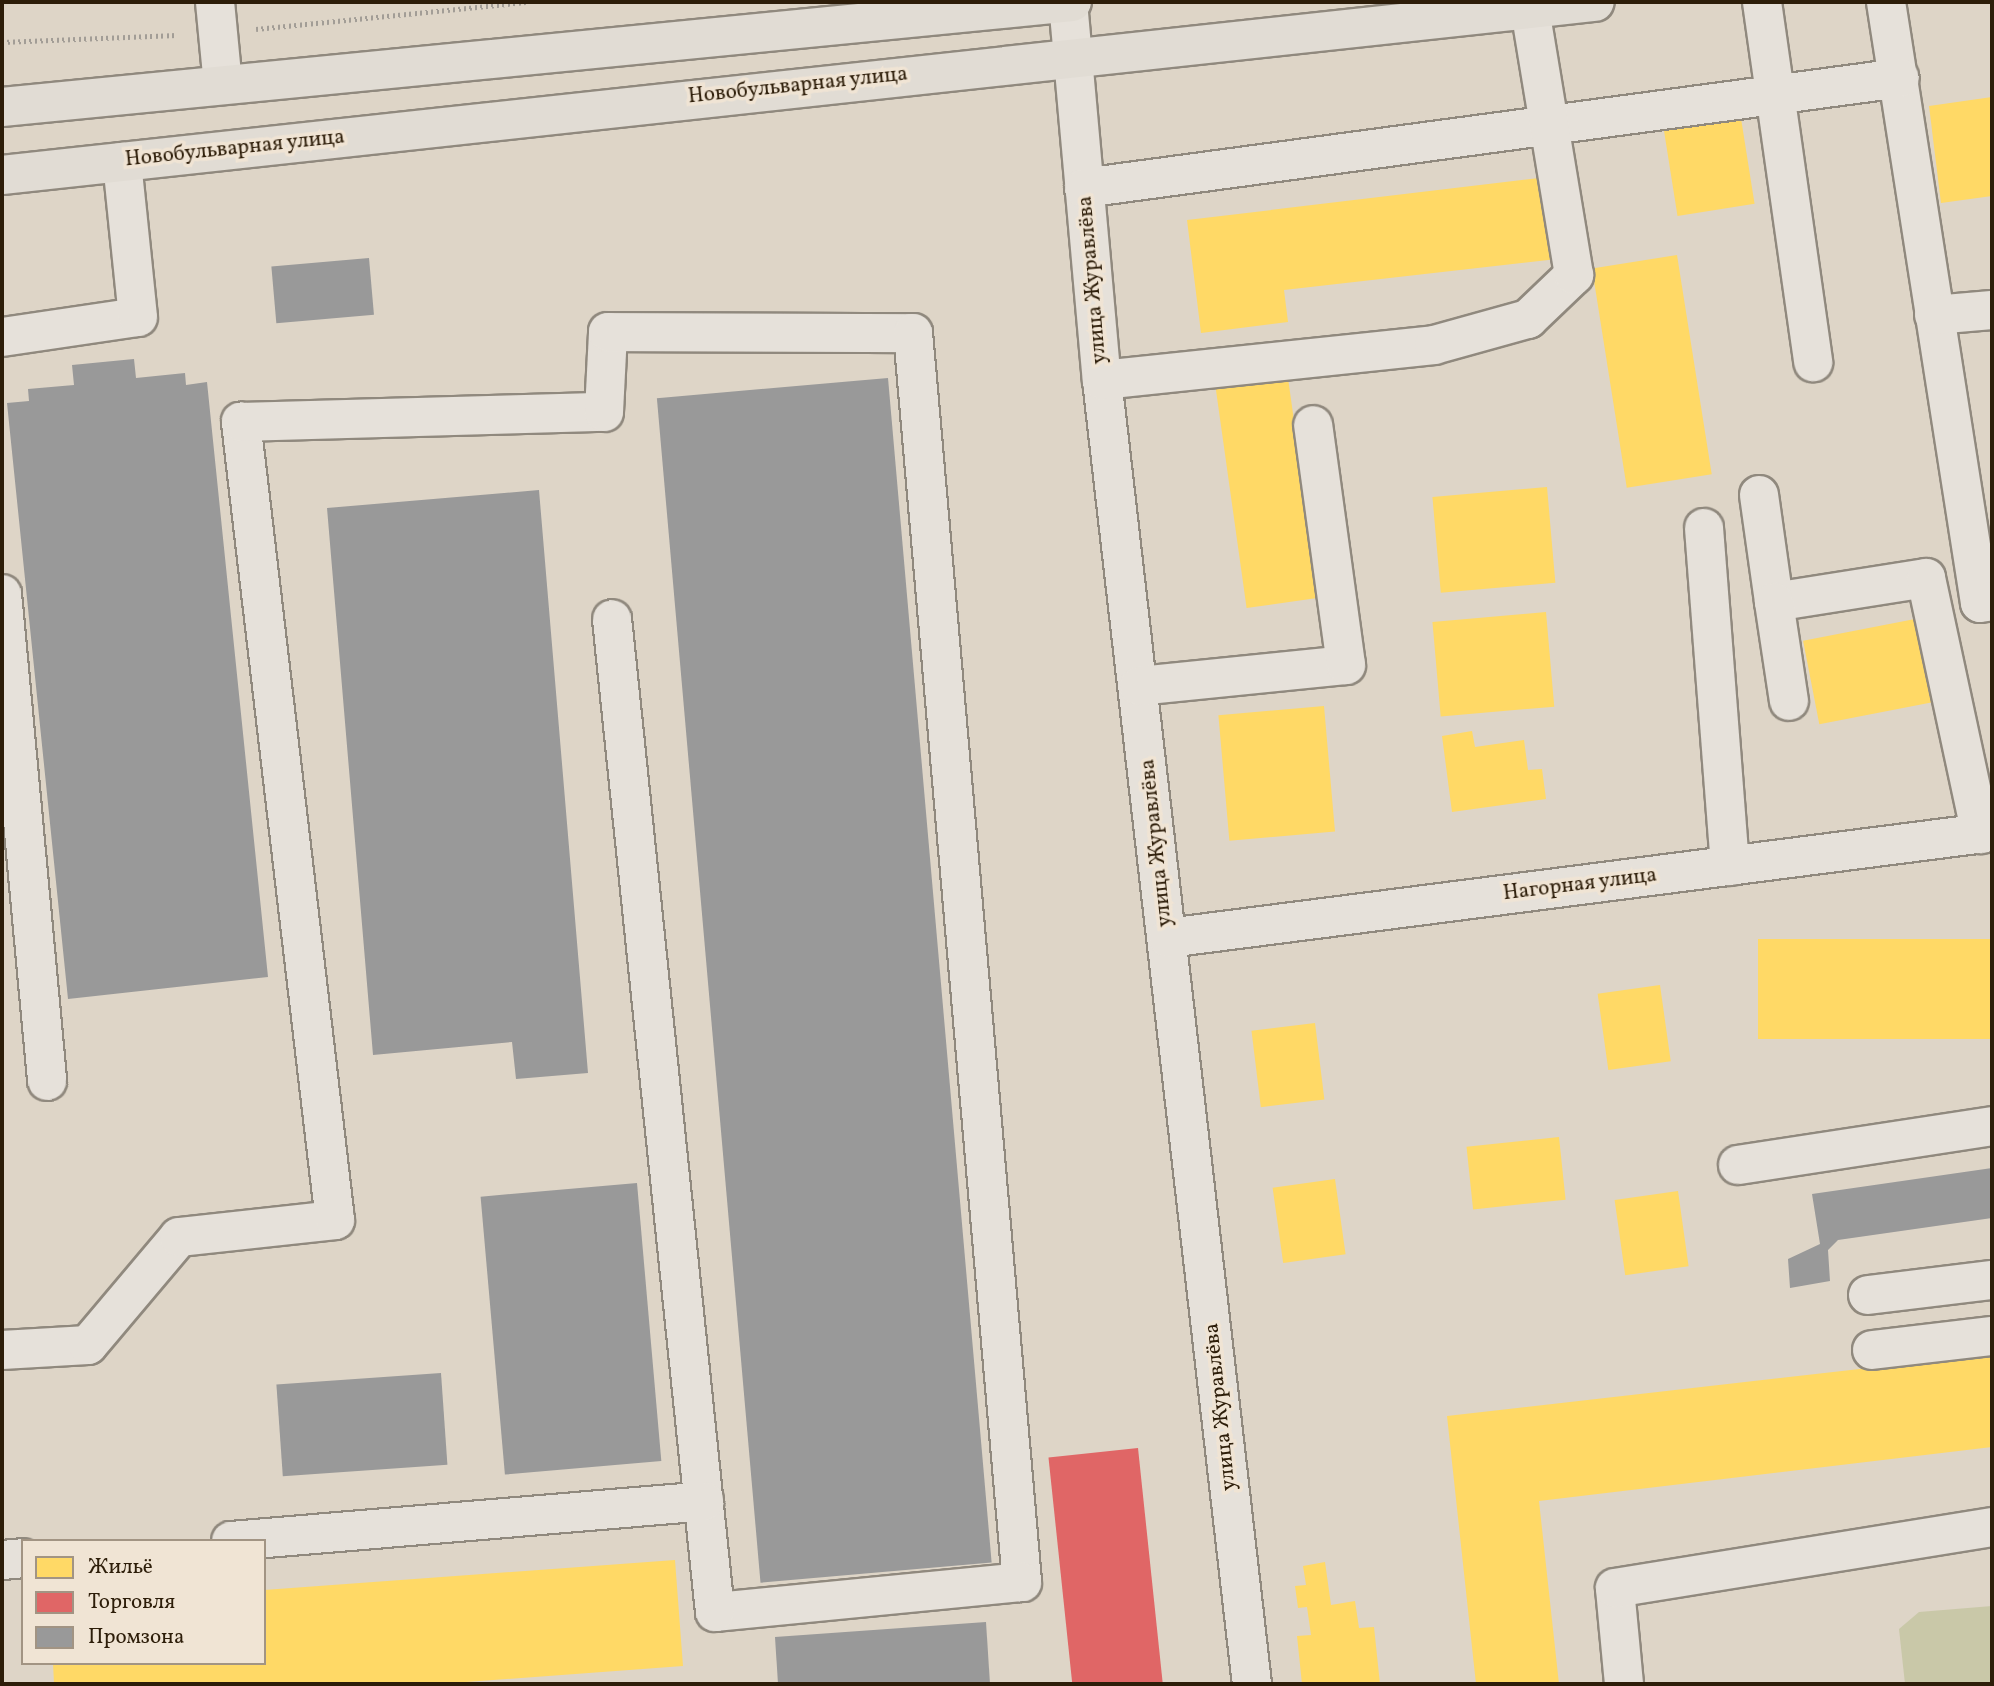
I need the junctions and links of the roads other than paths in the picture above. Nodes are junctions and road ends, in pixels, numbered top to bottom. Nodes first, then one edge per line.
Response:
1 (1069, 2) edge
2 (1595, 2) edge
3 (1762, 2) edge
4 (1886, 2) edge
5 (1530, 8) junction
6 (217, 17) edge
7 (1072, 55) junction
8 (1900, 78) junction
9 (223, 85) junction
10 (1775, 97) junction
11 (2, 107) edge
12 (1550, 128) junction
13 (122, 162) junction
14 (2, 175) edge
15 (1084, 188) junction
16 (1992, 310) edge
17 (1934, 316) junction
18 (2, 337) edge
19 (1812, 362) dead end
20 (1102, 380) junction
21 (1313, 425) dead end
22 (1759, 495) dead end
23 (1704, 528) dead end
24 (2, 594) edge
25 (1992, 601) edge
26 (1774, 602) junction
27 (612, 619) dead end
28 (1139, 686) junction
29 (1789, 701) dead end
30 (1987, 833) edge
31 (1730, 866) junction
32 (1168, 938) junction
33 (47, 1081) dead end
34 (1992, 1126) edge
35 (1738, 1165) dead end
36 (1992, 1280) edge
37 (1868, 1295) dead end
38 (1992, 1336) edge
39 (2, 1350) edge
40 (1872, 1350) dead end
41 (704, 1501) junction
42 (1992, 1527) edge
43 (255, 1539) edge
44 (21, 1558) edge
45 (2, 1560) edge
46 (1252, 1684) edge
47 (1625, 1684) edge

1 - 7 street, улица Журавлёва
1 - 9 main road
2 - 5 main road, Новобульварная улица
3 - 10 street
4 - 8 street
5 - 7 main road, Новобульварная улица
5 - 12 street
6 - 9 street
7 - 13 main road, Новобульварная улица
7 - 15 street, улица Журавлёва
8 - 10 street
8 - 17 street
9 - 11 main road
10 - 12 street
10 - 19 street
12 - 15 street
12 - 20 street
13 - 14 main road, Новобульварная улица
13 - 18 street
15 - 20 street, улица Журавлёва
16 - 17 street
17 - 25 street
20 - 28 street, улица Журавлёва
21 - 28 street
22 - 26 street
23 - 31 street
24 - 33 street
26 - 29 street
26 - 30 street
27 - 41 street
28 - 32 street, улица Журавлёва
30 - 31 street, Нагорная улица
31 - 32 street, Нагорная улица
32 - 46 street, улица Журавлёва
34 - 35 street
36 - 37 street
38 - 40 street
39 - 41 street
41 - 43 street
42 - 47 street
44 - 45 street

